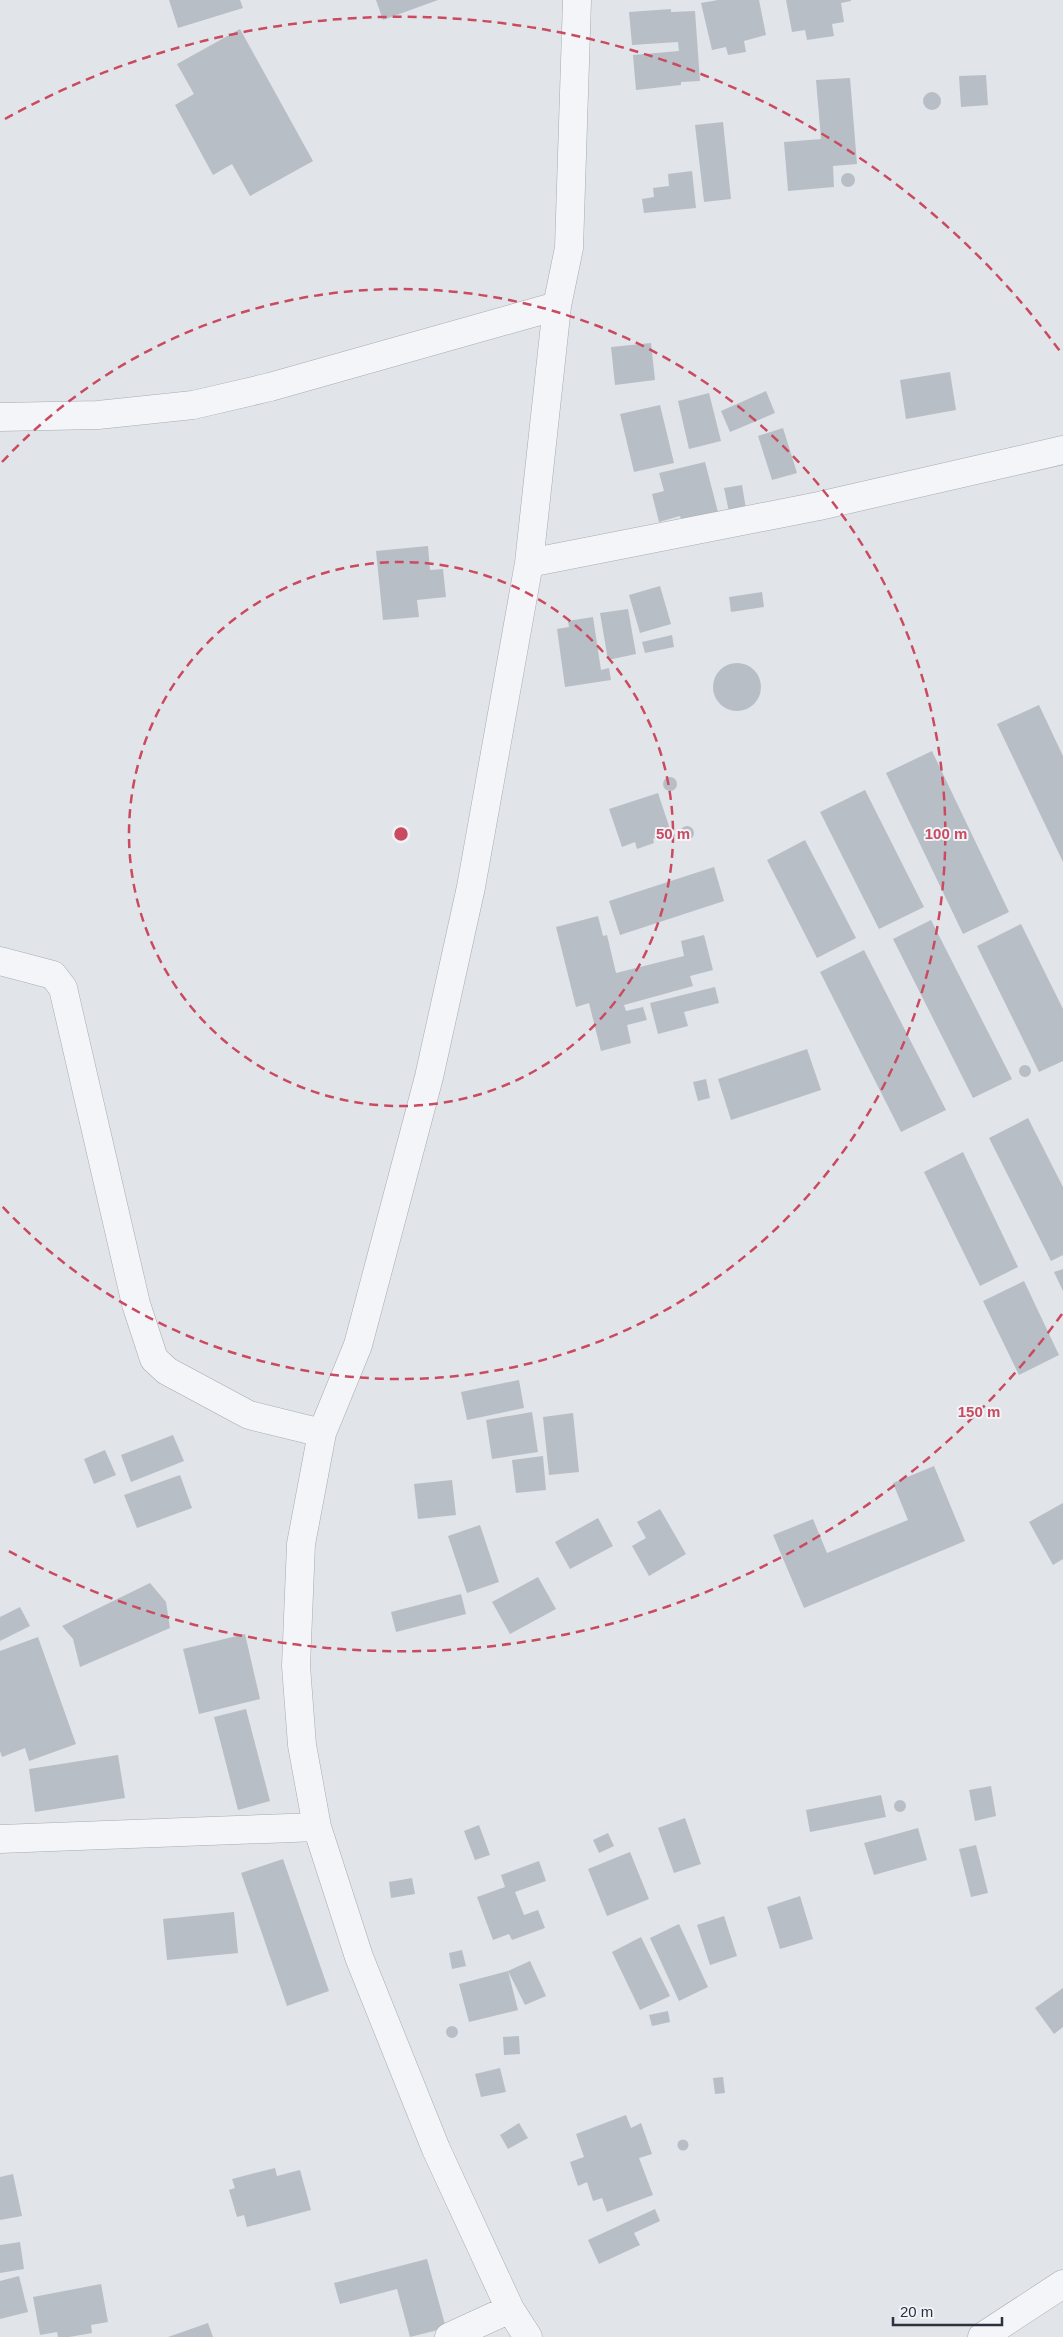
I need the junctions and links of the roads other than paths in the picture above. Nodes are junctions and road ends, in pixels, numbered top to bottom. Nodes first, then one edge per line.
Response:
1 (577, 0) edge
2 (557, 306) junction
3 (0, 417) edge
4 (1063, 450) edge
5 (529, 563) junction
6 (0, 961) edge
7 (322, 1433) junction
8 (317, 1827) junction
9 (0, 1839) edge
10 (1063, 2284) edge
11 (510, 2309) junction
12 (449, 2337) edge
13 (528, 2337) edge
14 (982, 2337) edge

1 - 2 street
2 - 3 street
2 - 5 street
4 - 5 street
5 - 7 street
6 - 7 street
7 - 8 street
8 - 9 street
8 - 11 street
10 - 14 street
11 - 12 street
11 - 13 street

